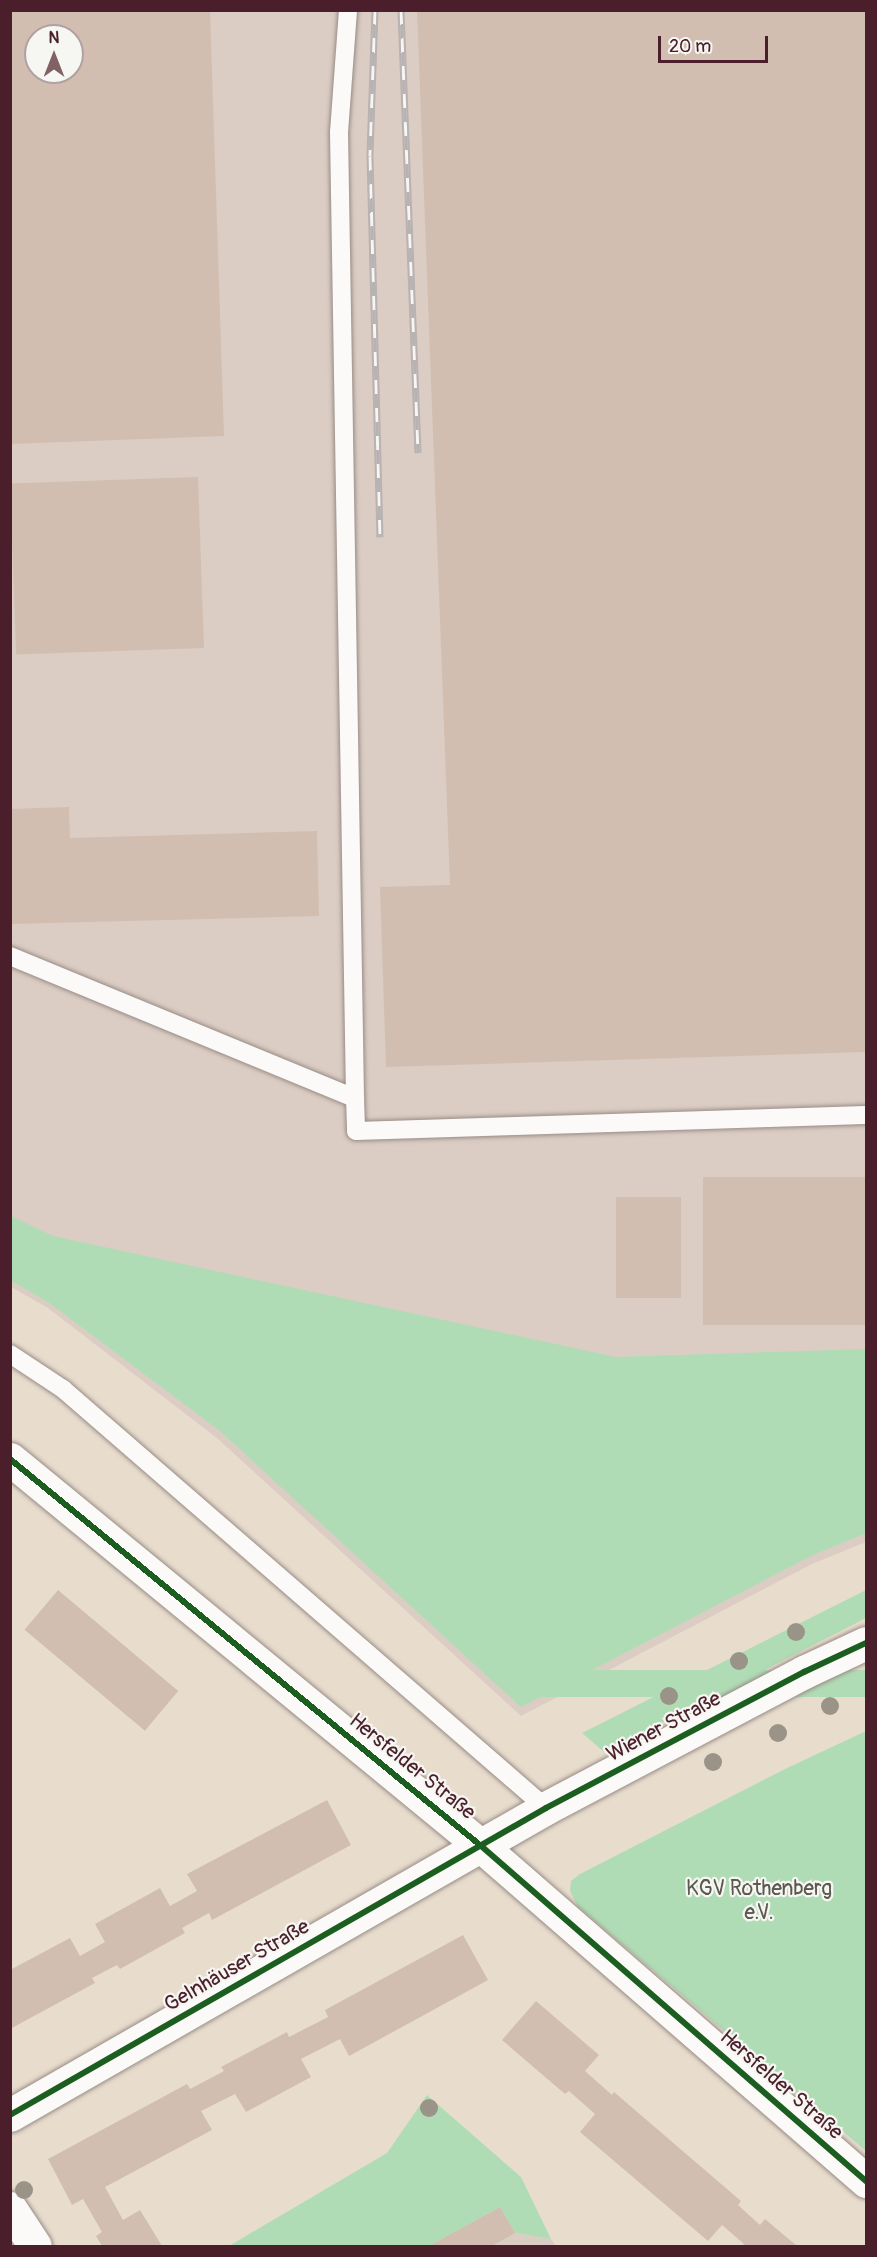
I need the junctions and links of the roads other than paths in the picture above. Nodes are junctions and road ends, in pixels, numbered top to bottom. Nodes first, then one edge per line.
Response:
1 (348, 10) edge
2 (10, 956) edge
3 (355, 1098) junction
4 (867, 1115) edge
5 (10, 1354) edge
6 (10, 1459) edge
7 (867, 1643) edge
8 (546, 1808) junction
9 (480, 1845) junction
10 (10, 2115) edge
11 (867, 2181) edge
12 (10, 2208) edge
13 (34, 2247) edge

1 - 3 lane
2 - 3 lane
3 - 4 lane
5 - 8 lane
6 - 9 street, Hersfelder Straße
7 - 8 street, Wiener Straße
8 - 9 street, Wiener Straße
9 - 10 street, Gelnhäuser Straße
9 - 11 street, Hersfelder Straße
12 - 13 street

